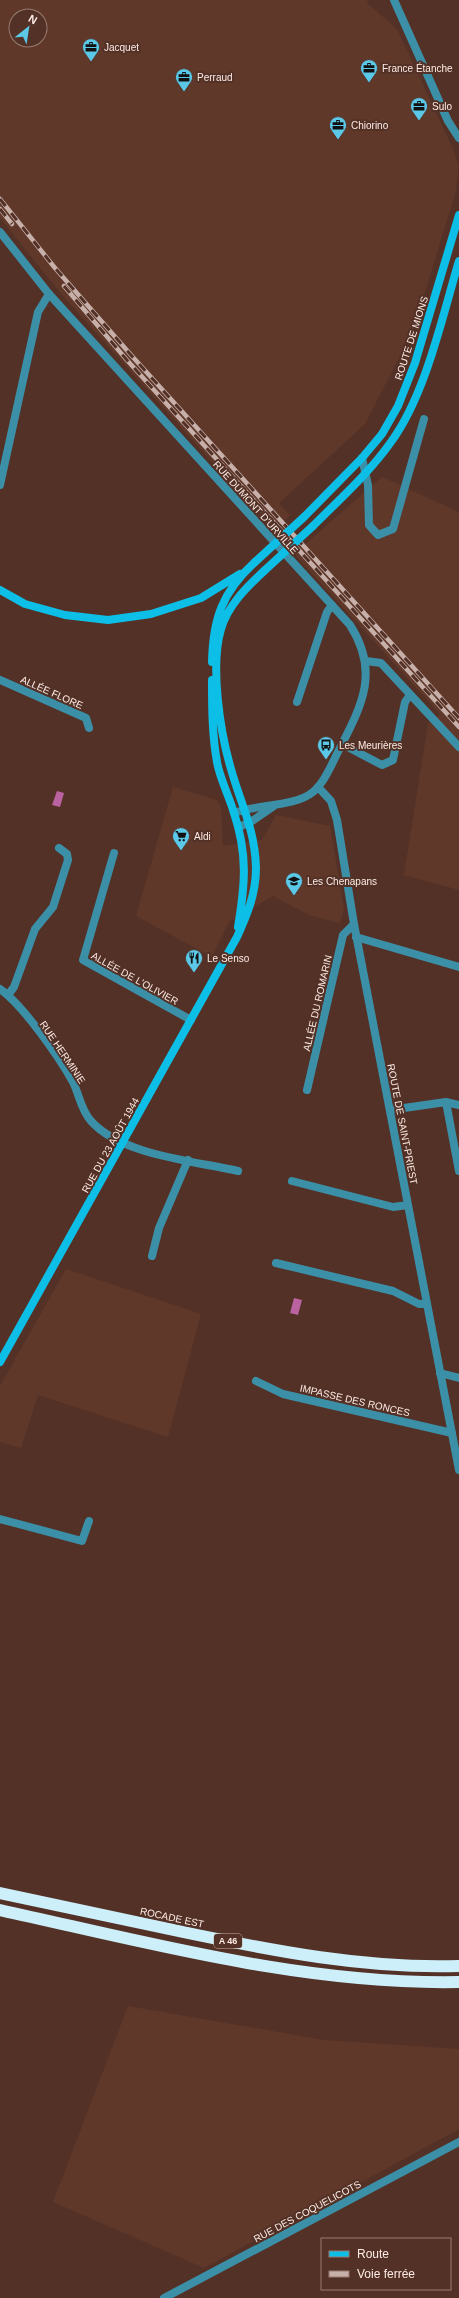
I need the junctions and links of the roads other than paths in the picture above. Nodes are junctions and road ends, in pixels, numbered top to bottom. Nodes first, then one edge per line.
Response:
1 (394, 0) edge
2 (459, 138) edge
3 (459, 215) edge
4 (0, 232) edge
5 (459, 261) edge
6 (49, 294) junction
7 (424, 419) dead end
8 (362, 458) junction
9 (367, 473) junction
10 (0, 485) edge
11 (246, 570) junction
12 (0, 590) edge
13 (332, 605) junction
14 (366, 662) junction
15 (0, 680) edge
16 (410, 695) junction
17 (297, 702) dead end
18 (89, 728) dead end
19 (342, 744) junction
20 (459, 747) edge
21 (318, 787) junction
22 (274, 806) junction
23 (246, 809) junction
24 (234, 813) junction
25 (250, 823) junction
26 (238, 827) junction
27 (59, 848) dead end
28 (114, 853) dead end
29 (354, 924) junction
30 (237, 937) junction
31 (356, 937) junction
32 (459, 967) edge
33 (0, 989) edge
34 (8, 995) junction
35 (191, 1020) junction
36 (307, 1090) dead end
37 (446, 1102) junction
38 (459, 1105) edge
39 (390, 1110) junction
40 (122, 1143) junction
41 (188, 1160) junction
42 (238, 1171) dead end
43 (459, 1171) edge
44 (292, 1181) dead end
45 (408, 1205) junction
46 (152, 1256) dead end
47 (276, 1263) dead end
48 (427, 1304) junction
49 (0, 1362) edge
50 (440, 1373) junction
51 (459, 1378) edge
52 (256, 1381) dead end
53 (452, 1434) junction
54 (459, 1470) edge
55 (0, 1519) edge
56 (89, 1522) dead end
57 (0, 1893) edge
58 (0, 1910) edge
59 (459, 1966) edge
60 (459, 1982) edge
61 (459, 2142) edge
62 (164, 2298) edge

1 - 2 street
3 - 8 main road, ROUTE DE MIONS
4 - 6 street, RUE DUMONT D'URVILLE
5 - 9 main road
6 - 10 street
6 - 13 street, RUE DUMONT D'URVILLE
7 - 9 street
8 - 9 street
8 - 11 main road, ROUTE DE MIONS, bridge
9 - 23 main road, RUE DU 23 AOÛT 1944, bridge
11 - 12 main road
11 - 24 main road, RUE DU 23 AOÛT 1944
13 - 14 street, RUE DUMONT D'URVILLE
13 - 17 street
14 - 16 street
14 - 19 street, RUE DUMONT D'URVILLE
15 - 18 street, ALLÉE FLORE
16 - 19 street
16 - 20 street
19 - 21 street, RUE DUMONT D'URVILLE
21 - 22 street
21 - 29 street, ROUTE DE SAINT-PRIEST
22 - 23 street
22 - 25 street
23 - 24 street
23 - 25 main road, RUE DU 23 AOÛT 1944
24 - 26 main road, RUE DU 23 AOÛT 1944
25 - 26 street
25 - 30 main road, RUE DU 23 AOÛT 1944
26 - 30 main road, RUE DU 23 AOÛT 1944
27 - 34 street
28 - 35 street, ALLÉE DE L'OLIVIER
29 - 31 street, ROUTE DE SAINT-PRIEST
29 - 36 street, ALLÉE DU ROMARIN
30 - 35 main road, RUE DU 23 AOÛT 1944
31 - 32 street
31 - 39 street, ROUTE DE SAINT-PRIEST
33 - 34 street, RUE HERMINIE
34 - 40 street, RUE HERMINIE
35 - 40 main road, RUE DU 23 AOÛT 1944
37 - 38 street
37 - 39 street
37 - 43 street
39 - 45 street, ROUTE DE SAINT-PRIEST
40 - 41 street, RUE HERMINIE
40 - 49 main road, RUE DU 23 AOÛT 1944
41 - 42 street, RUE HERMINIE
41 - 46 street
44 - 45 street
45 - 48 street, ROUTE DE SAINT-PRIEST
47 - 48 street
48 - 50 street, ROUTE DE SAINT-PRIEST
50 - 51 street
50 - 53 street, ROUTE DE SAINT-PRIEST
52 - 53 street, IMPASSE DES RONCES
53 - 54 street, ROUTE DE SAINT-PRIEST
55 - 56 street
57 - 59 highway, ROCADE EST / A 46
58 - 60 highway, A 46
61 - 62 street, RUE DES COQUELICOTS

